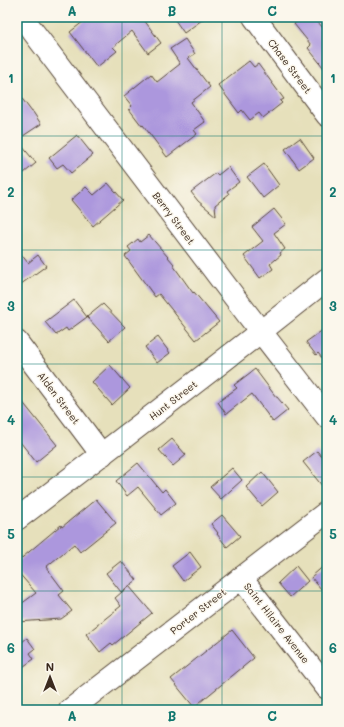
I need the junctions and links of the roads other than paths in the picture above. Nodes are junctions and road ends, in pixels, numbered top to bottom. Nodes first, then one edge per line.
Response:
1 (254, 17) edge
2 (27, 23) edge
3 (327, 115) edge
4 (327, 279) edge
5 (260, 332) junction
6 (17, 342) edge
7 (327, 417) edge
8 (102, 455) junction
9 (327, 512) edge
10 (17, 519) edge
11 (241, 578) junction
12 (327, 688) edge
13 (70, 710) edge

1 - 3 street, Chase Street
2 - 5 street, Berry Street
4 - 5 street, Hunt Street
5 - 7 street, Berry Street
5 - 8 street, Hunt Street
6 - 8 street, Alden Street
8 - 10 street, Hunt Street
9 - 11 street, Porter Street
11 - 12 street, Saint Hilaire Avenue
11 - 13 street, Porter Street

